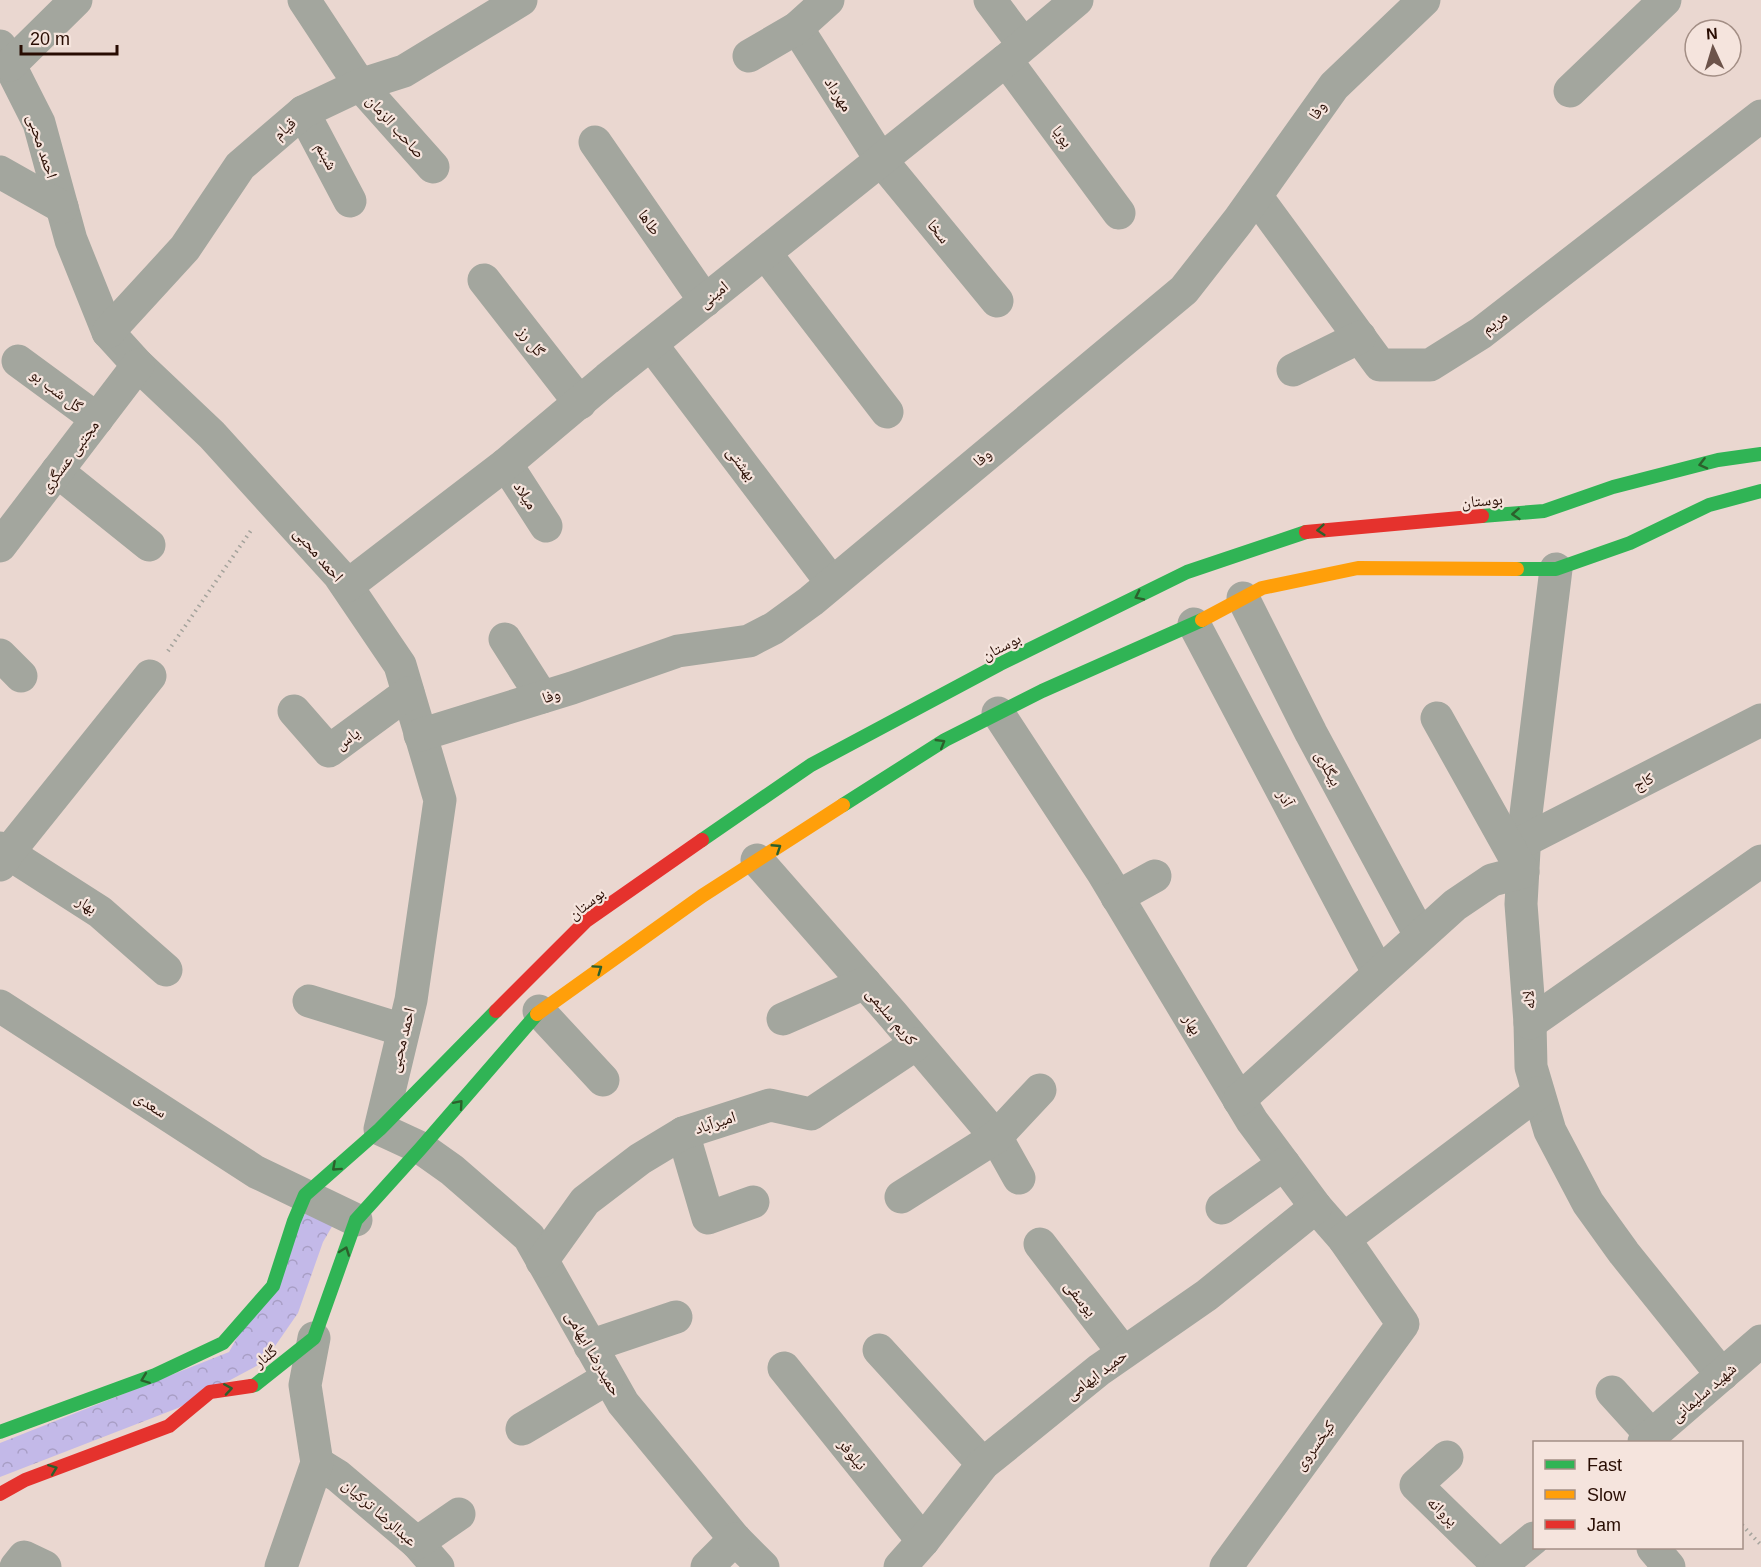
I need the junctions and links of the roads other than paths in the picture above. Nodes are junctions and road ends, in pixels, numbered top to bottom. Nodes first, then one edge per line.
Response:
1 (76, 0) edge
2 (304, 0) edge
3 (521, 0) edge
4 (828, 0) edge
5 (990, 0) edge
6 (1077, 0) edge
7 (1424, 0) edge
8 (1665, 0) edge
9 (797, 28) junction
10 (1015, 52) junction
11 (5, 56) edge
12 (749, 56) dead end
13 (360, 85) junction
14 (1570, 91) dead end
15 (303, 112) junction
16 (1761, 116) edge
17 (595, 142) dead end
18 (881, 160) junction
19 (433, 167) dead end
20 (0, 172) edge
21 (1256, 196) junction
22 (350, 201) dead end
23 (62, 207) junction
24 (1119, 213) dead end
25 (765, 253) junction
26 (484, 280) dead end
27 (705, 301) junction
28 (997, 301) dead end
29 (108, 332) junction
30 (1360, 337) junction
31 (651, 344) junction
32 (18, 361) dead end
33 (138, 364) junction
34 (1293, 370) dead end
35 (580, 403) junction
36 (887, 412) dead end
37 (97, 419) junction
38 (1761, 454) edge
39 (506, 464) junction
40 (57, 471) junction
41 (1761, 491) edge
42 (546, 526) dead end
43 (149, 545) dead end
44 (0, 546) edge
45 (1556, 569) junction
46 (832, 583) junction
47 (348, 586) junction
48 (1243, 598) junction
49 (1194, 624) junction
50 (505, 639) dead end
51 (150, 676) road end
52 (408, 693) junction
53 (542, 698) junction
54 (294, 711) dead end
55 (998, 713) junction
56 (1437, 718) dead end
57 (1761, 720) edge
58 (420, 735) junction
59 (3, 855) edge
60 (1524, 857) junction
61 (757, 860) junction
62 (1761, 861) edge
63 (1155, 876) dead end
64 (1118, 897) junction
65 (1420, 935) junction
66 (166, 970) dead end
67 (1378, 972) junction
68 (865, 983) junction
69 (309, 1001) dead end
70 (0, 1006) edge
71 (539, 1011) junction
72 (783, 1019) dead end
73 (1530, 1023) junction
74 (403, 1030) junction
75 (916, 1044) junction
76 (603, 1080) dead end
77 (1040, 1090) dead end
78 (1538, 1093) junction
79 (1239, 1100) junction
80 (380, 1129) junction
81 (683, 1133) junction
82 (996, 1137) junction
83 (421, 1148) junction
84 (1284, 1164) junction
85 (1019, 1178) dead end
86 (305, 1195) junction
87 (901, 1197) dead end
88 (753, 1202) dead end
89 (1316, 1207) junction
90 (1222, 1208) dead end
91 (356, 1220) junction
92 (1344, 1239) junction
93 (1040, 1244) dead end
94 (542, 1261) junction
95 (676, 1317) dead end
96 (1403, 1324) joint
97 (314, 1338) junction
98 (1761, 1341) edge
99 (590, 1346) junction
100 (879, 1350) dead end
101 (1123, 1352) junction
102 (784, 1368) dead end
103 (1722, 1375) junction
104 (608, 1378) junction
105 (1612, 1392) dead end
106 (522, 1429) dead end
107 (0, 1432) edge
108 (1648, 1439) edge
109 (1447, 1457) dead end
110 (317, 1463) junction
111 (983, 1464) junction
112 (0, 1494) edge
113 (459, 1514) dead end
114 (735, 1539) junction
115 (1533, 1539) edge
116 (923, 1541) junction
117 (417, 1543) junction
118 (1654, 1549) edge
119 (16, 1567) edge
120 (45, 1567) edge
121 (281, 1567) edge
122 (438, 1567) edge
123 (707, 1567) edge
124 (763, 1567) edge
125 (900, 1567) edge
126 (1226, 1567) edge
127 (1500, 1567) edge
128 (1669, 1567) edge

1 - 11 street
2 - 13 street, صاحب الزمان
3 - 13 street, قیام
4 - 9 street
5 - 10 street, پویا
6 - 10 street, امینی
7 - 21 street, وفا
8 - 14 street
9 - 12 street
9 - 18 street, مهرداد
10 - 18 street, امینی
10 - 24 street, پویا
11 - 23 street, احمد محبی
13 - 15 street, قیام
13 - 19 street, صاحب الزمان
15 - 22 street, شبنم
15 - 29 street, قیام
16 - 30 street, مریم
17 - 27 street, طاها
18 - 25 street, امینی
18 - 28 street, سخا
20 - 23 street
21 - 30 street, مریم
21 - 46 street, وفا
23 - 29 street, احمد محبی
25 - 27 street, امینی
25 - 36 street
26 - 35 street, گل رز
27 - 31 street, امینی
29 - 33 street, احمد محبی
30 - 34 street
31 - 35 street, امینی
31 - 46 street, بهشتی
32 - 37 street, گل شب بو
33 - 37 street, مجتبی عسگری
33 - 47 street, احمد محبی
35 - 39 street, امینی
37 - 40 street, مجتبی عسگری
38 -> 80 street, بوستان
39 - 42 street, میلاد
39 - 47 street, امینی
40 - 43 street
40 - 44 street, مجتبی عسگری
41 - 45 street
45 - 48 street
45 - 60 street, لاله
46 - 53 street, وفا
47 - 52 street, احمد محبی
48 - 49 street
48 - 65 street, بیگلری
49 - 55 street
49 - 67 street, آذر
50 - 53 street
51 - 59 street
52 - 54 street, یاس
52 - 58 street, احمد محبی
53 - 58 street, وفا
61 -> 55 street
55 - 64 street, بهار
56 - 60 street
57 - 60 street, کاج
58 - 74 street, احمد محبی
59 - 66 street, بهار
60 - 65 street, کاج
60 - 73 street, لاله
61 - 68 street, کریم سلیمی
71 -> 61 street
62 - 73 street
63 - 64 street
64 - 79 street, بهار
65 - 67 street, کاج
67 - 79 street, کاج
68 - 72 street
68 - 75 street, کریم سلیمی
69 - 74 street
70 - 86 street, سعدی
71 - 76 street
83 -> 71 street
73 - 78 street, لاله
74 - 80 street, احمد محبی
75 - 81 street, امیرآباد
75 - 82 street, کریم سلیمی
77 - 82 street
78 - 92 street
78 - 103 street, لاله
79 - 84 street, بهار
80 - 83 street, حمیدرضا ایهامی
80 -> 86 street
81 - 88 street
81 - 94 street, امیرآباد
82 - 85 street, کریم سلیمی
82 - 87 street
83 - 91 street
83 - 94 street, حمیدرضا ایهامی
84 - 89 street, بهار
84 - 90 street
86 - 91 street, سعدی
86 -> 107 street
89 - 92 street, بهار
89 - 101 street, حمید ایهامی
97 -> 91 street
92 - 96 street, بهار
93 - 101 street, یوسفی
94 - 99 street, حمیدرضا ایهامی
95 - 99 street
96 - 126 street, کیخسروی
97 - 110 street
112 -> 97 street, گلنار
98 - 103 street, شهید سلیمانی
99 - 104 street, حمیدرضا ایهامی
100 - 111 street
101 - 111 street, حمید ایهامی
102 - 116 street, نیلوفر
103 - 108 street, شهید سلیمانی
104 - 106 street
104 - 114 street, حمیدرضا ایهامی
105 - 108 street
109 - 127 street, پروانه
110 - 117 street, عبدالرضا ترکیان
110 - 121 street
111 - 116 street, حمید ایهامی
113 - 117 street
114 - 123 street
114 - 124 street, حمیدرضا ایهامی
115 - 127 street
116 - 125 street, حمید ایهامی
117 - 122 street, عبدالرضا ترکیان
118 - 128 street
119 - 120 street

